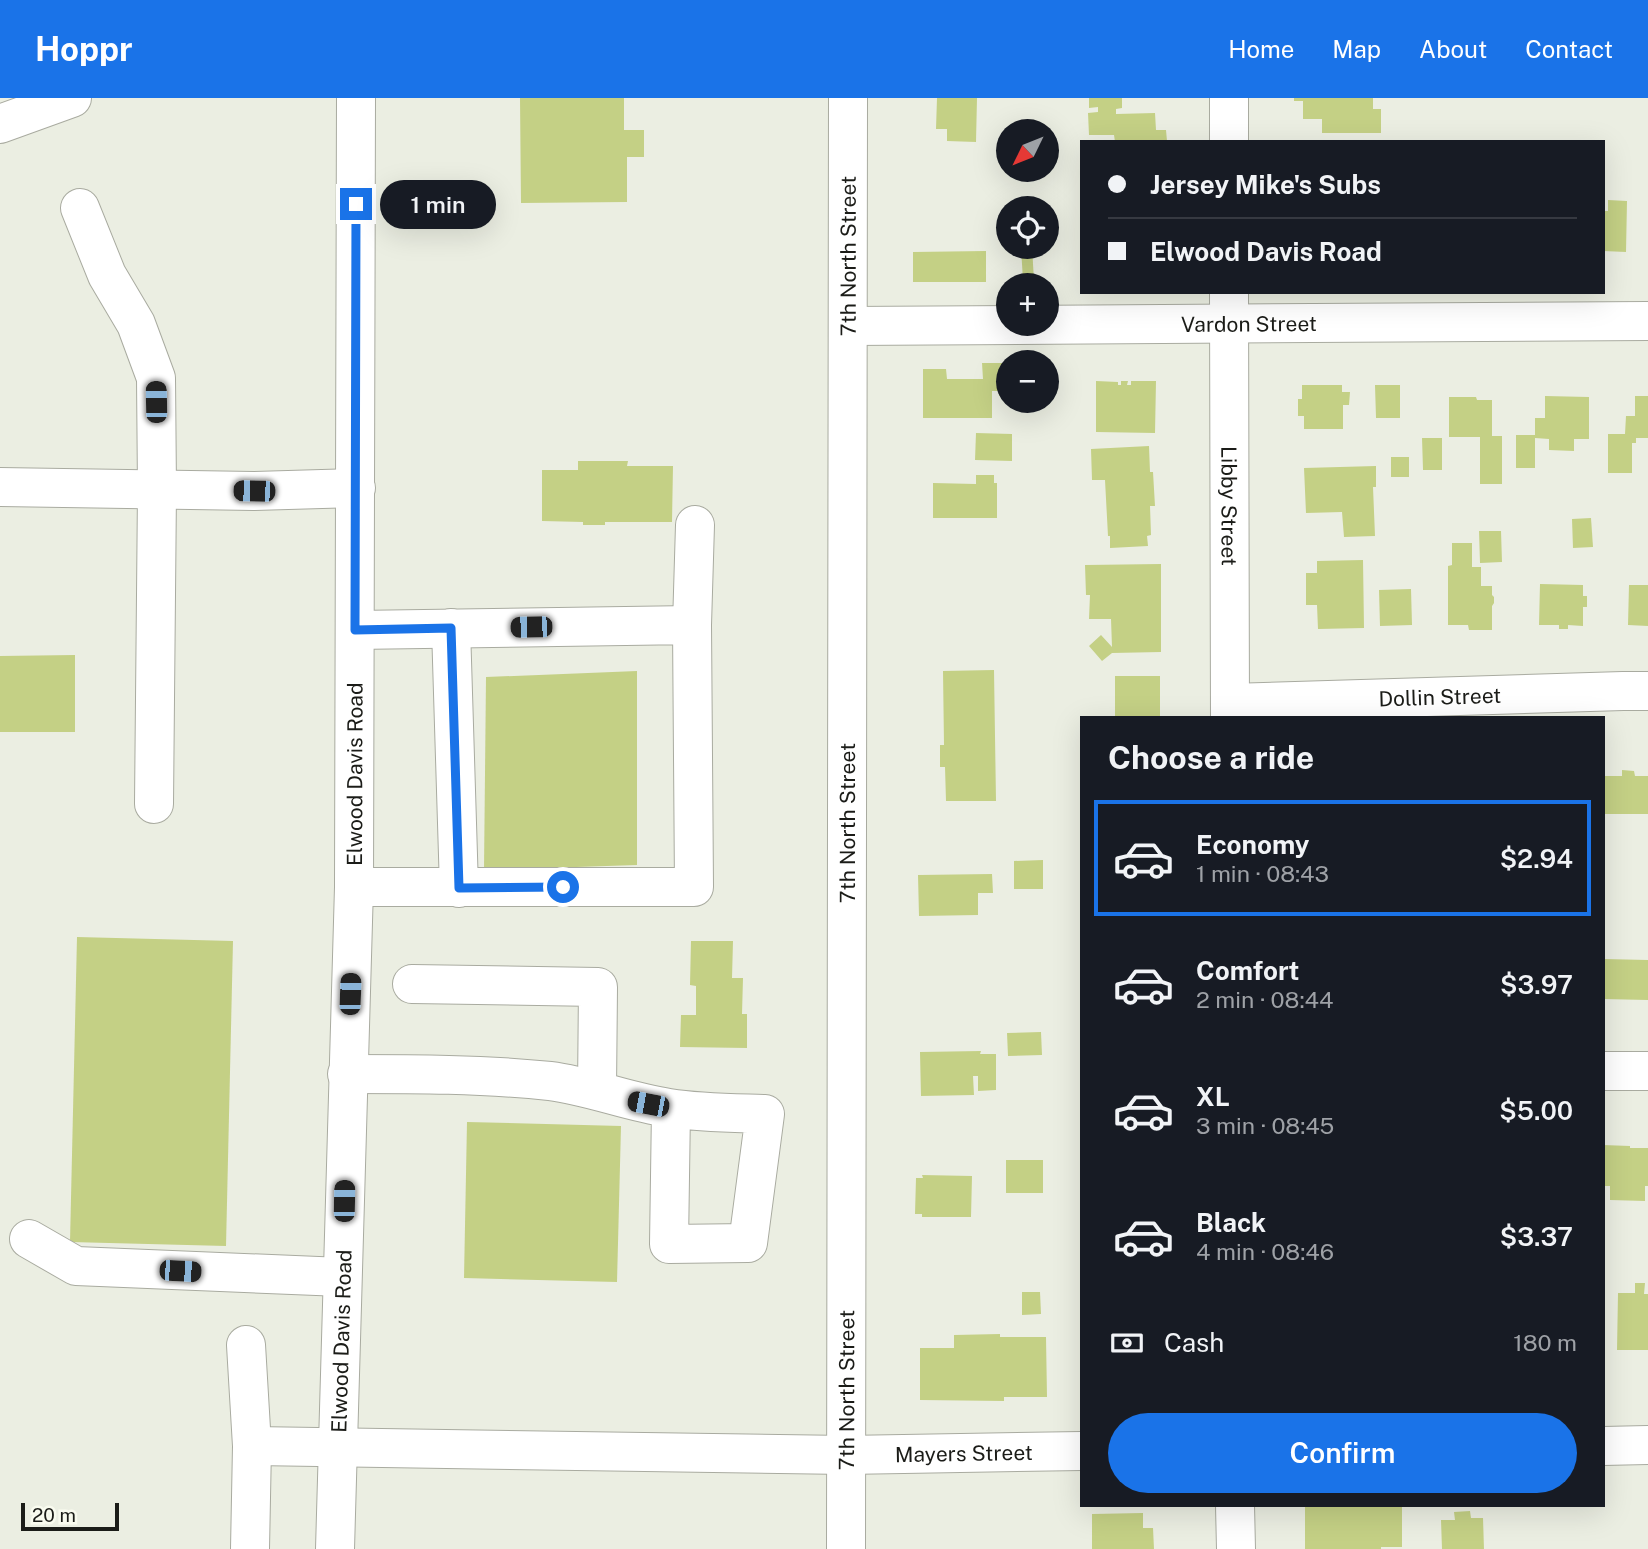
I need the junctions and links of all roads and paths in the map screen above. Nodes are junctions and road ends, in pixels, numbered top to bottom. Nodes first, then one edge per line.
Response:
1 (72, 98) edge
2 (356, 98) edge
3 (848, 98) edge
4 (1229, 98) edge
5 (0, 124) edge
6 (1229, 140) edge
7 (80, 208) dead end
8 (1229, 308) edge
9 (1648, 321) edge
10 (848, 326) junction
11 (0, 487) edge
12 (356, 488) junction
13 (157, 490) junction
14 (695, 525) dead end
15 (692, 625) junction
16 (451, 628) junction
17 (355, 630) junction
18 (1648, 691) edge
19 (1230, 710) edge
20 (154, 804) dead end
21 (354, 887) junction
22 (459, 888) junction
23 (412, 984) dead end
24 (1605, 1071) edge
25 (1648, 1072) edge
26 (347, 1074) junction
27 (597, 1090) junction
28 (671, 1109) dead end
29 (29, 1239) dead end
30 (342, 1277) junction
31 (246, 1345) dead end
32 (1648, 1445) edge
33 (252, 1446) junction
34 (1605, 1446) edge
35 (338, 1448) junction
36 (1080, 1451) edge
37 (846, 1455) junction
38 (1235, 1507) edge
39 (250, 1549) edge
40 (335, 1549) edge
41 (846, 1549) edge
42 (1236, 1549) edge

1 - 5 street
2 - 12 street, Elwood Davis Road
3 - 10 street, 7th North Street
4 - 6 street
7 - 13 street
8 - 9 street, Vardon Street
8 - 10 street, Vardon Street
8 - 19 street, Libby Street
10 - 37 street, 7th North Street
11 - 13 street
12 - 13 street
12 - 17 street, Elwood Davis Road
13 - 20 street
14 - 15 street
15 - 16 street
15 - 22 street
16 - 17 street
16 - 22 street
17 - 21 street, Elwood Davis Road
18 - 19 street, Dollin Street
21 - 22 street
21 - 26 street, Elwood Davis Road
23 - 27 street
24 - 25 street
26 - 27 street
26 - 30 street, Elwood Davis Road
27 - 28 street
29 - 30 street
30 - 35 street, Elwood Davis Road
31 - 33 street
32 - 34 street
33 - 35 street
33 - 39 street
35 - 37 street, Elwood Davis Road
35 - 40 street, Elwood Davis Road
36 - 37 street, Mayers Street
37 - 41 street, 7th North Street
38 - 42 street

